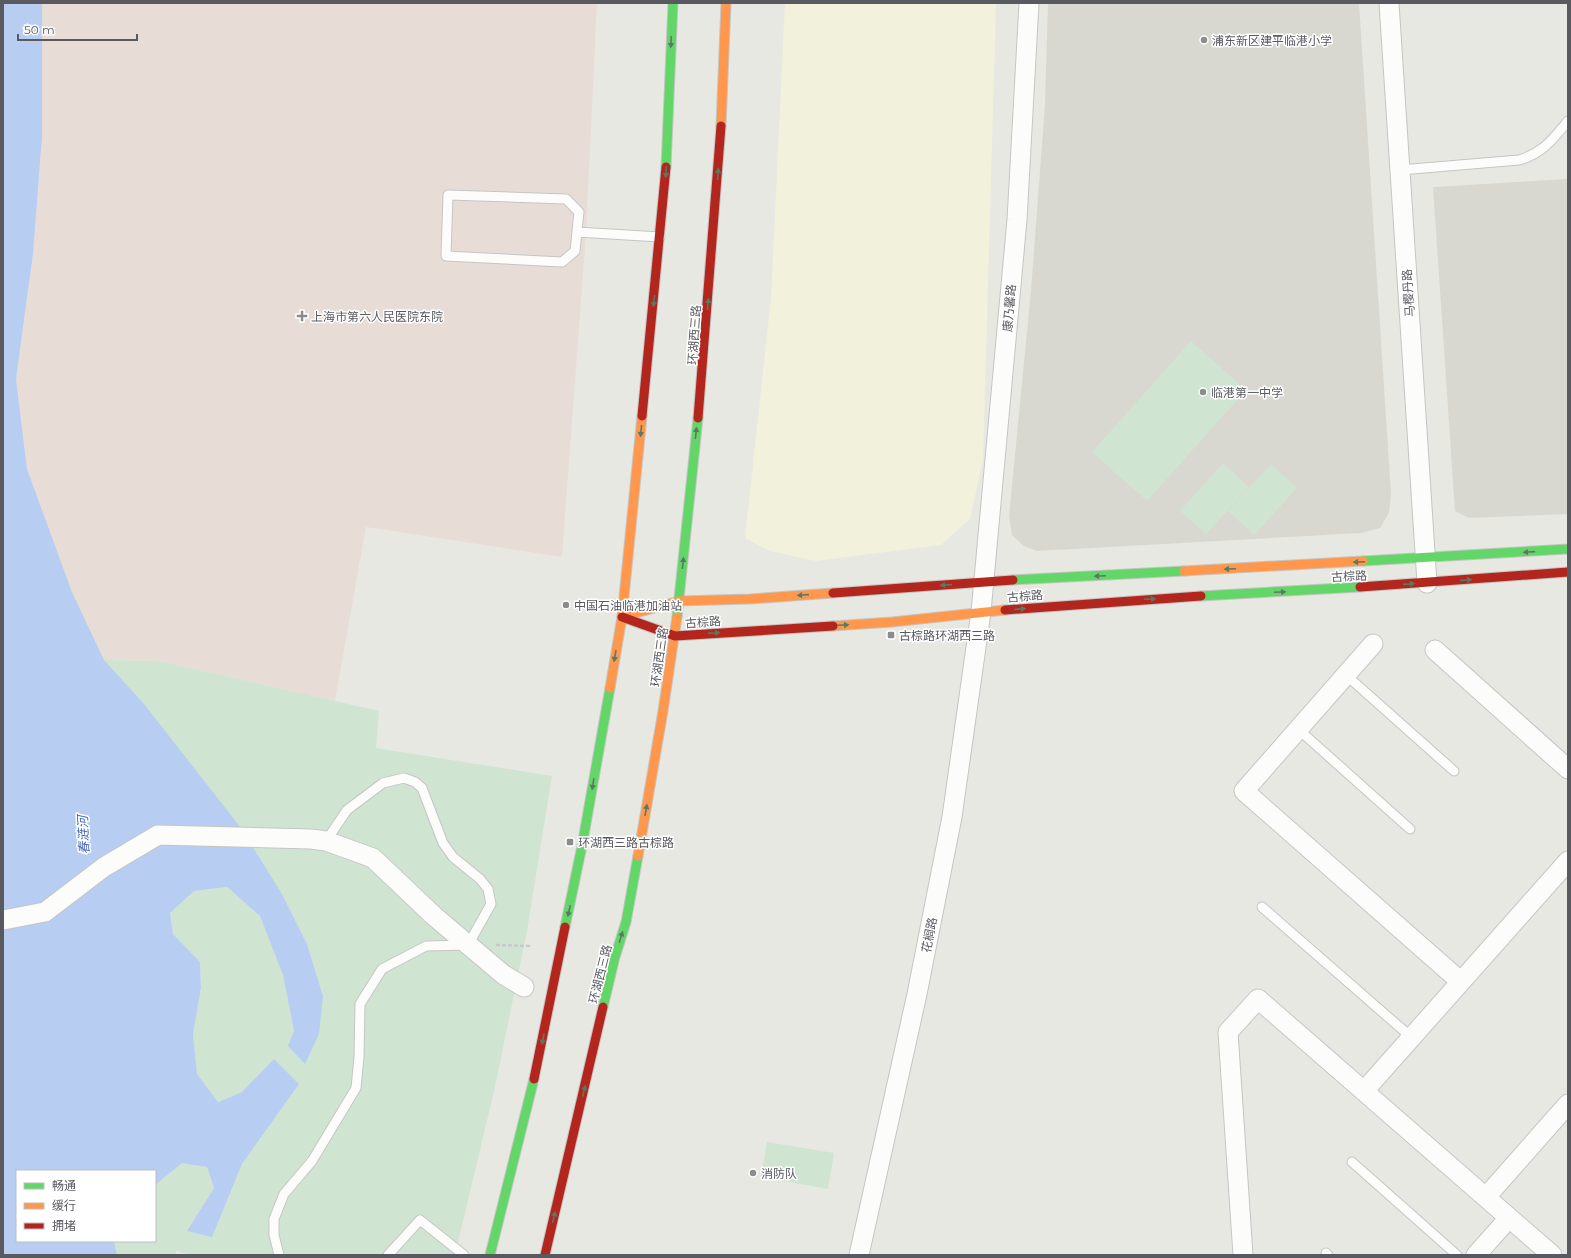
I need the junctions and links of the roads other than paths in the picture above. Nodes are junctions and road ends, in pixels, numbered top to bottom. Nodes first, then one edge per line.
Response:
1 (673, 3) edge
2 (726, 3) edge
3 (1029, 3) edge
4 (1389, 3) edge
5 (1568, 121) edge
6 (1400, 170) junction
7 (578, 232) junction
8 (660, 237) junction
9 (1568, 549) edge
10 (1426, 558) junction
11 (1568, 572) edge
12 (985, 582) junction
13 (1427, 583) junction
14 (679, 601) junction
15 (981, 612) junction
16 (622, 617) junction
17 (675, 636) junction
18 (1373, 644) dead end
19 (1435, 650) dead end
20 (1346, 675) junction
21 (1298, 730) junction
22 (1568, 769) edge
23 (1454, 771) dead end
24 (1410, 829) dead end
25 (319, 840) junction
26 (1568, 860) edge
27 (1262, 907) dead end
28 (3, 920) edge
29 (468, 945) junction
30 (1460, 981) junction
31 (524, 987) dead end
32 (1411, 1037) junction
33 (1364, 1091) junction
34 (1568, 1104) edge
35 (1352, 1162) dead end
36 (1486, 1197) junction
37 (1509, 1218) junction
38 (279, 1255) edge
39 (388, 1255) edge
40 (464, 1255) edge
41 (490, 1255) edge
42 (545, 1255) edge
43 (859, 1255) edge
44 (1243, 1255) edge
45 (1457, 1255) edge
46 (1476, 1255) edge
47 (1552, 1255) edge

1 -> 8 main road
14 -> 2 main road, 环湖西三路
3 - 12 street, 康乃馨路
4 - 6 street, 马樱丹路
5 - 6 lane
6 - 10 street, 马樱丹路
7 - 7 lane
7 - 8 lane
8 -> 16 main road
9 -> 10 main road, 古棕路
10 -> 12 main road, 古棕路
10 - 13 street, 马樱丹路
13 -> 11 main road, 古棕路
12 -> 14 main road, 古棕路
12 - 15 street, 康乃馨路
15 -> 13 main road, 古棕路
14 - 16 main road, 古棕路
14 - 17 main road, 环湖西三路
17 -> 15 main road, 古棕路
15 - 43 street, 花榈路
16 - 17 main road, 古棕路
16 -> 41 main road
42 -> 17 main road, 环湖西三路
18 - 20 street
19 - 22 street
20 - 21 street
20 - 23 lane
21 - 24 lane
21 - 30 street
25 - 28 street
25 - 29 street
25 - 29 lane
26 - 30 street
27 - 32 lane
29 - 31 street
29 - 38 lane
30 - 32 street
32 - 33 street
33 - 36 street
33 - 44 street
34 - 36 street
35 - 45 lane
36 - 37 street
37 - 46 street
37 - 47 street
39 - 40 lane

